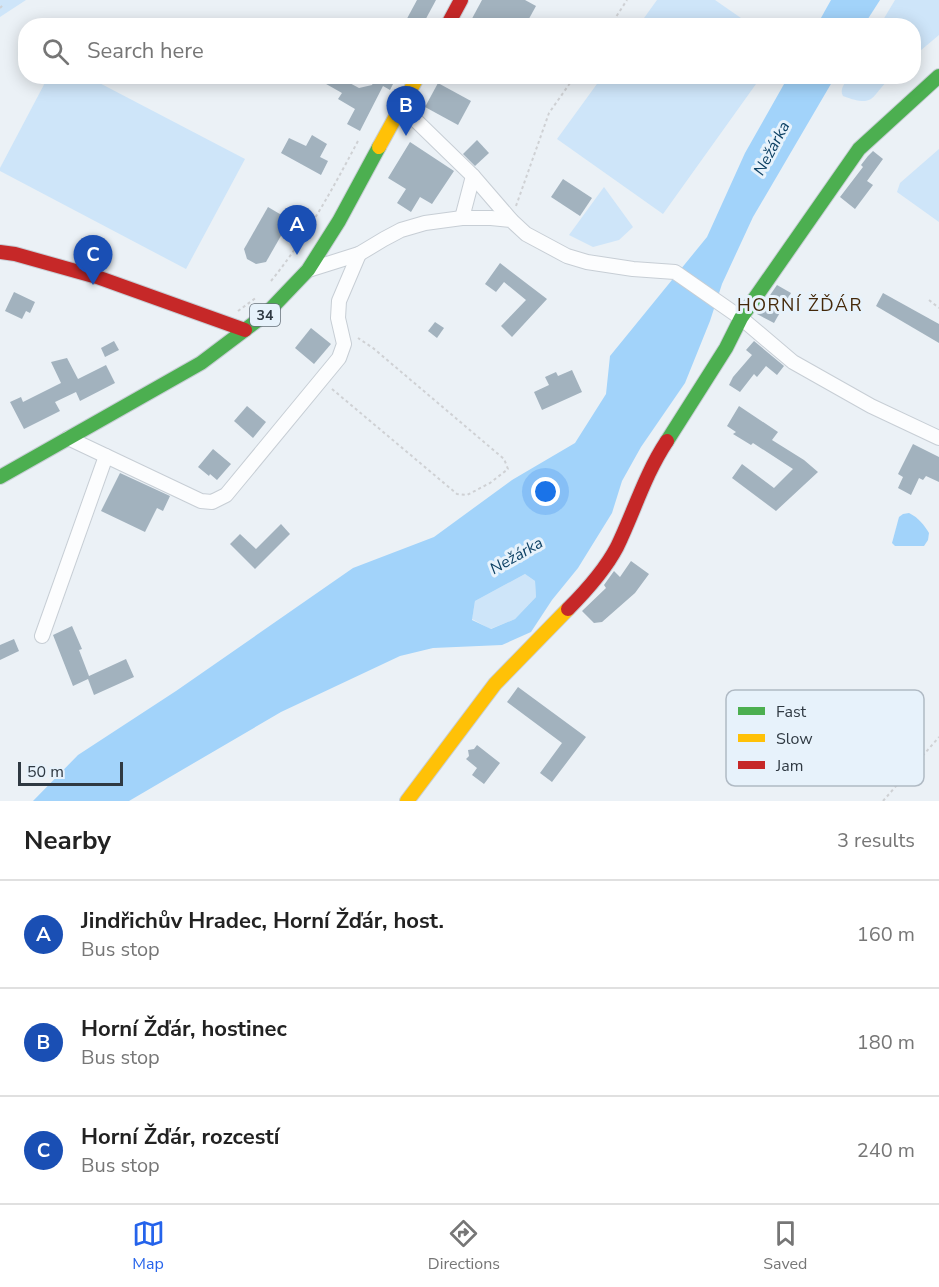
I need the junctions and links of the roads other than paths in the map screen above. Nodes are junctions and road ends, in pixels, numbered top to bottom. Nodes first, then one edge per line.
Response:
1 (461, 0) edge
2 (451, 18) edge
3 (939, 76) edge
4 (413, 84) edge
5 (401, 106) junction
6 (473, 176) junction
7 (462, 218) junction
8 (511, 220) junction
9 (0, 252) edge
10 (359, 254) junction
11 (308, 270) junction
12 (741, 318) junction
13 (245, 330) junction
14 (68, 438) junction
15 (939, 438) edge
16 (106, 456) junction
17 (0, 477) edge
18 (42, 636) dead end
19 (406, 801) edge

1 - 2 street
3 - 12 street
4 - 5 street, 34
5 - 6 street
5 - 11 street, 34
6 - 7 street
6 - 8 street
7 - 8 street
7 - 10 street
8 - 12 street
9 - 13 street
10 - 11 street
10 - 16 street
11 - 13 street, 34
12 - 15 street
12 - 19 street
13 - 14 street, 34
14 - 16 street
14 - 17 street, 34
16 - 18 street

